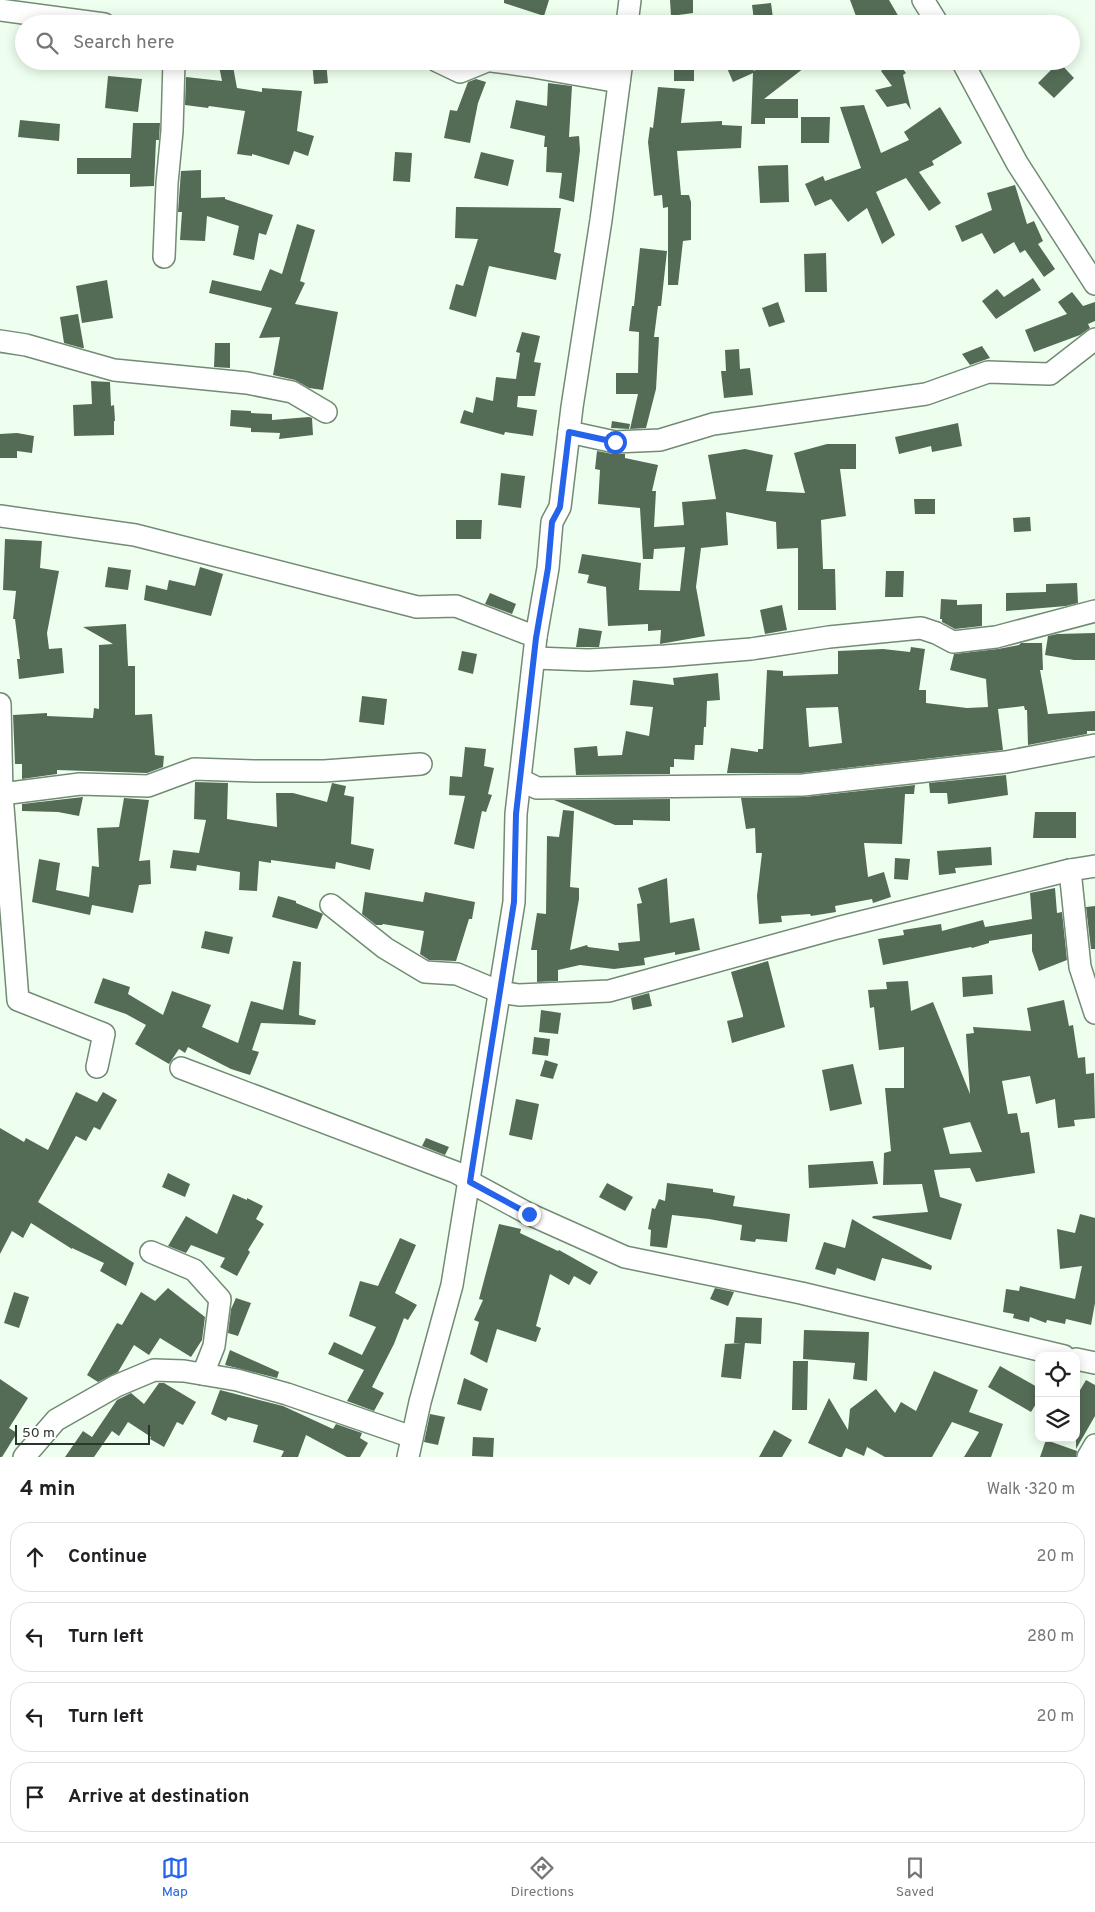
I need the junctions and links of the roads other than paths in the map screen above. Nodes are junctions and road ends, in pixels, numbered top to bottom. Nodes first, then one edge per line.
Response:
1 (630, 0) edge
2 (922, 0) edge
3 (0, 10) edge
4 (37, 15) edge
5 (628, 15) edge
6 (932, 15) edge
7 (174, 70) edge
8 (589, 70) edge
9 (967, 70) edge
10 (620, 72) edge
11 (164, 257) dead end
12 (1095, 284) edge
13 (1095, 338) edge
14 (0, 341) edge
15 (326, 412) dead end
16 (569, 432) junction
17 (0, 516) edge
18 (1095, 611) edge
19 (535, 648) junction
20 (0, 704) edge
21 (1095, 745) edge
22 (421, 764) dead end
23 (521, 780) junction
24 (2, 794) junction
25 (1095, 866) edge
26 (1070, 870) junction
27 (331, 905) dead end
28 (500, 992) junction
29 (1095, 1013) edge
30 (97, 1066) dead end
31 (180, 1068) dead end
32 (470, 1181) junction
33 (152, 1252) dead end
34 (1048, 1352) edge
35 (1080, 1360) edge
36 (1095, 1363) edge
37 (203, 1374) junction
38 (1095, 1445) edge
39 (410, 1447) edge
40 (24, 1457) edge
41 (1088, 1457) edge

1 - 5 street
2 - 6 street
3 - 4 street
7 - 11 street
8 - 10 street
9 - 12 street
10 - 16 street
13 - 16 street
14 - 15 street
16 - 19 street
17 - 19 street
18 - 19 street
19 - 23 street
20 - 24 street
21 - 23 street
22 - 24 street
23 - 28 street
24 - 30 street
25 - 26 street
26 - 28 street
26 - 29 street
27 - 28 street
28 - 32 street
31 - 32 street
32 - 34 street
32 - 39 street
33 - 37 street
35 - 36 street
37 - 39 street
37 - 40 street
38 - 41 street

